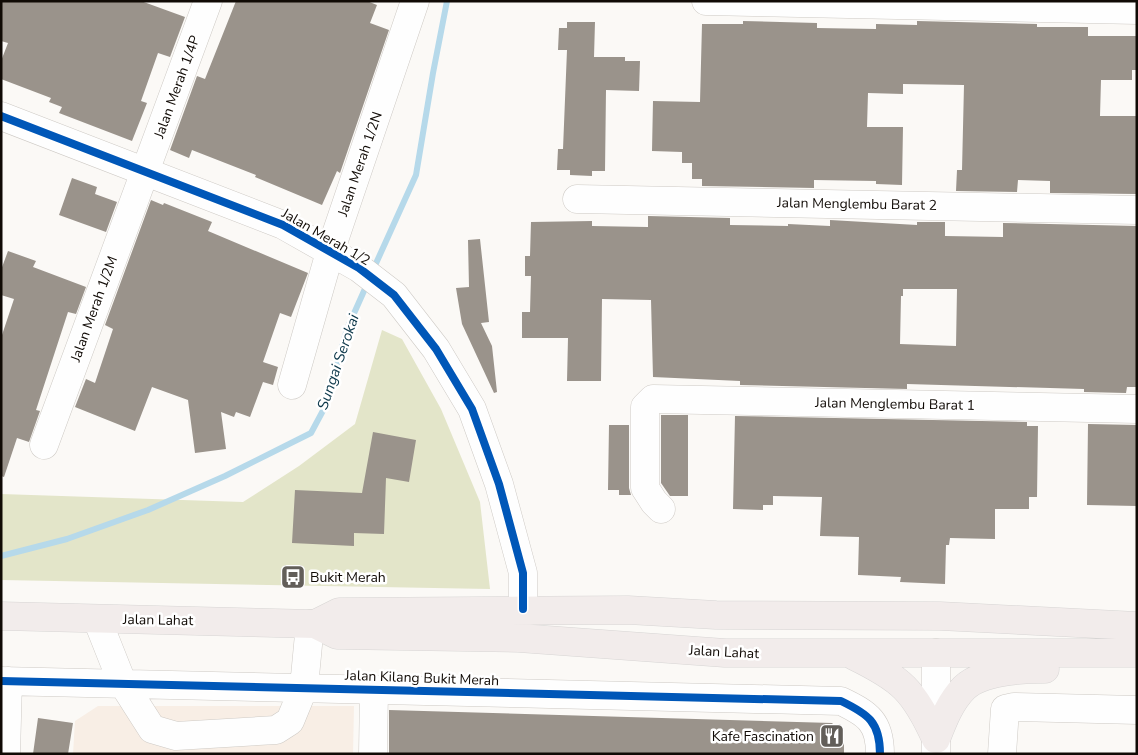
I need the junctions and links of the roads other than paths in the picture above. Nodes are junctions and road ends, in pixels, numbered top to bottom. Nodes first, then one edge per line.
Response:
1 (208, 1) edge
2 (414, 1) edge
3 (706, 1) edge
4 (1137, 10) edge
5 (1, 116) edge
6 (145, 173) junction
7 (577, 199) dead end
8 (1137, 210) edge
9 (330, 252) junction
10 (292, 385) dead end
11 (1137, 409) edge
12 (44, 445) dead end
13 (661, 509) dead end
14 (524, 609) junction
15 (716, 614) junction
16 (1, 616) edge
17 (97, 619) junction
18 (1137, 627) edge
19 (321, 628) junction
20 (725, 653) junction
21 (848, 653) junction
22 (936, 653) junction
23 (1137, 653) edge
24 (1137, 666) edge
25 (5, 681) edge
26 (122, 682) junction
27 (304, 687) junction
28 (374, 689) junction
29 (1137, 710) edge
30 (936, 746) edge
31 (6, 754) edge
32 (373, 754) edge
33 (880, 754) edge
34 (1002, 754) edge

1 - 6 street, Jalan Merah 1/4P
2 - 9 street, Jalan Merah 1/2N
3 - 4 street
5 - 6 street, Jalan Merah 1/2
6 - 9 street, Jalan Merah 1/2
6 - 12 street, Jalan Merah 1/2M
7 - 8 street, Jalan Menglembu Barat 2
9 - 10 street, Jalan Merah 1/2N
9 - 14 street, Jalan Merah 1/2
11 - 13 street, Jalan Menglembu Barat 1
14 - 15 main road, Jalan Lahat
14 - 19 main road, Jalan Lahat
14 - 20 main road
15 - 18 main road, Jalan Lahat
15 - 22 main road
16 - 17 main road, Jalan Lahat
17 - 19 main road, Jalan Lahat
17 - 26 street
18 - 22 main road
19 - 20 main road, Jalan Lahat
19 - 27 street
20 - 21 main road, Jalan Lahat
21 - 22 main road, Jalan Lahat
21 - 30 main road
22 - 23 main road, Jalan Lahat
22 - 30 street
24 - 30 main road
25 - 26 street, Jalan Kilang Bukit Merah
25 - 31 street
26 - 27 street, Jalan Kilang Bukit Merah
26 - 27 street
27 - 28 street, Jalan Kilang Bukit Merah
28 - 32 street
28 - 33 street, Jalan Kilang Bukit Merah
29 - 34 street

